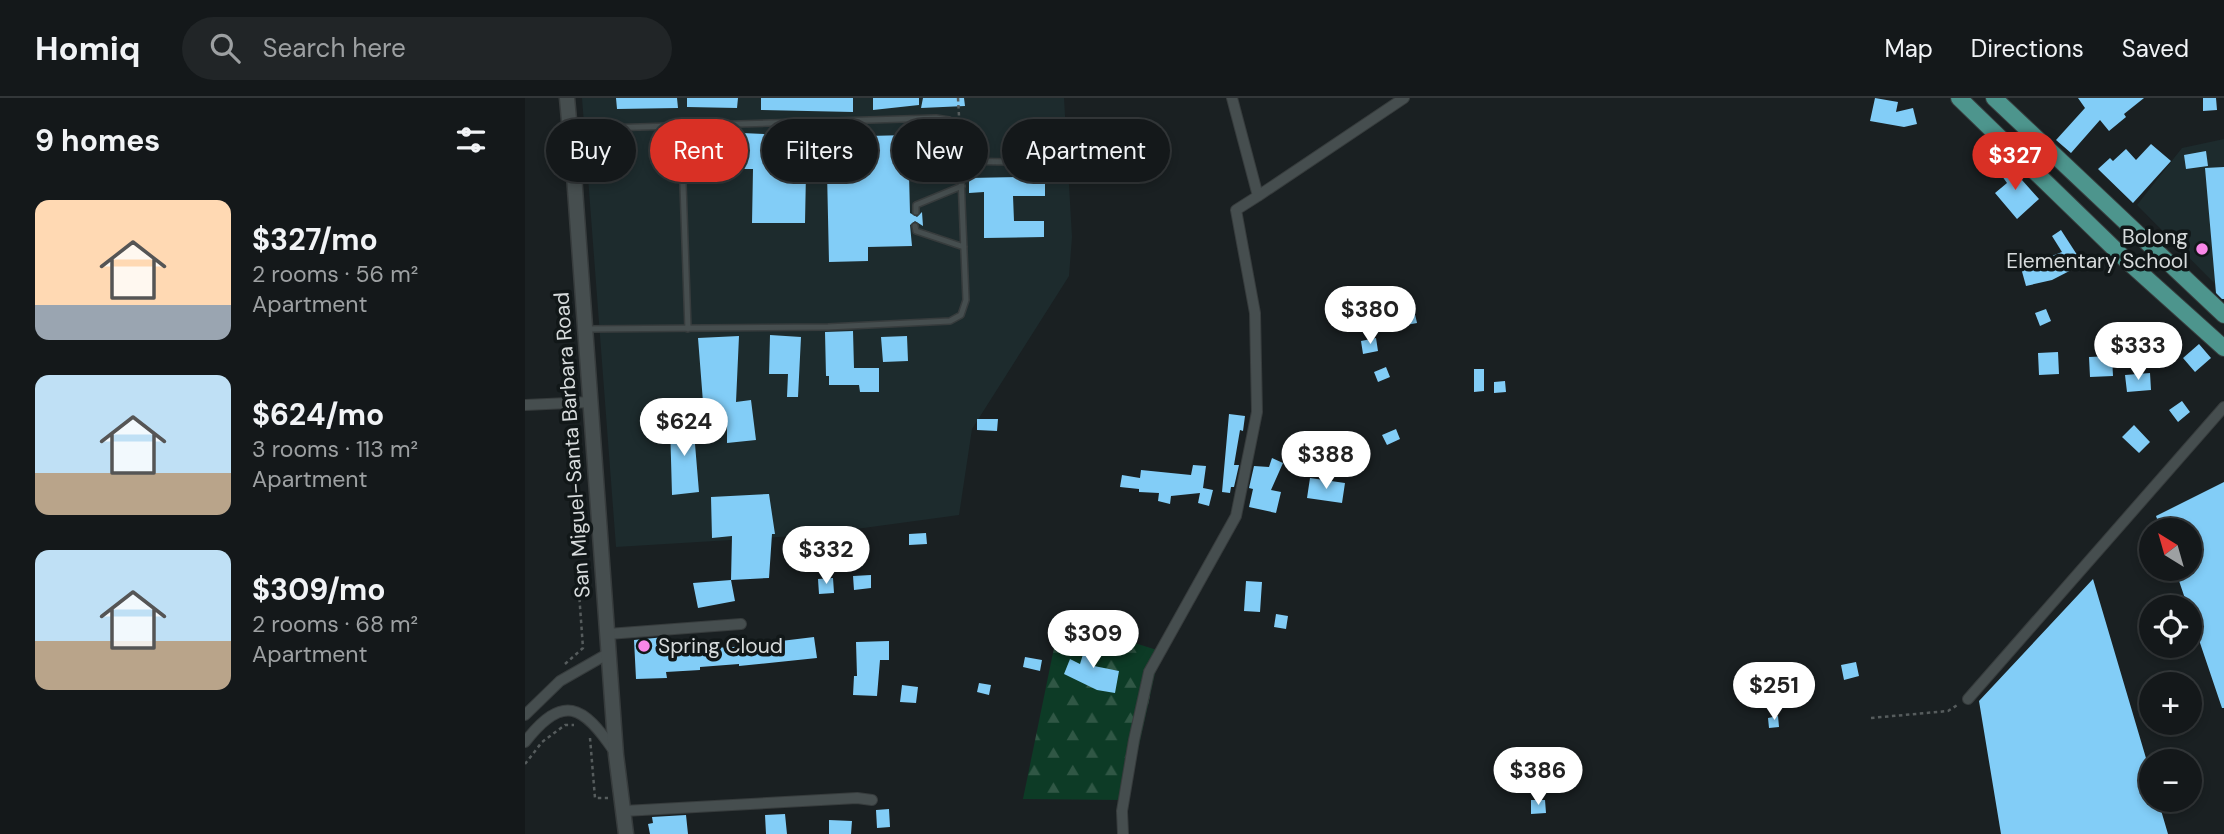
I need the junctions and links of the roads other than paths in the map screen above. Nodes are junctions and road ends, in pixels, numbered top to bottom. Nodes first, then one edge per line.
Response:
1 (566, 98) edge
2 (1232, 98) edge
3 (1404, 98) edge
4 (1959, 98) edge
5 (1994, 98) edge
6 (569, 119) edge
7 (892, 119) edge
8 (904, 119) edge
9 (942, 119) edge
10 (748, 124) edge
11 (2024, 126) junction
12 (2007, 144) junction
13 (574, 182) edge
14 (683, 182) edge
15 (962, 182) edge
16 (962, 186) junction
17 (1258, 196) junction
18 (916, 212) dead end
19 (915, 226) dead end
20 (964, 247) junction
21 (2224, 316) edge
22 (584, 329) junction
23 (688, 329) junction
24 (2224, 348) edge
25 (590, 402) junction
26 (525, 405) edge
27 (2224, 407) edge
28 (741, 624) dead end
29 (608, 634) junction
30 (609, 653) junction
31 (1968, 699) road end
32 (525, 715) edge
33 (525, 742) edge
34 (617, 755) junction
35 (623, 799) junction
36 (872, 800) dead end
37 (626, 834) edge
38 (1123, 834) edge

1 - 6 main road, San Miguel-Santa Barbara Road
2 - 17 street
3 - 17 street
4 - 12 main road
5 - 11 main road
7 - 10 lane
8 - 9 lane
11 - 12 main road
11 - 21 main road
12 - 24 main road
13 - 22 main road, San Miguel-Santa Barbara Road
14 - 23 lane
15 - 16 lane
16 - 18 lane
16 - 20 lane
17 - 38 street
19 - 20 lane
20 - 23 lane
22 - 23 lane
22 - 25 main road, San Miguel-Santa Barbara Road
25 - 26 street
25 - 29 main road, San Miguel-Santa Barbara Road
27 - 31 street
28 - 29 street
29 - 30 main road, San Miguel-Santa Barbara Road
30 - 32 street
30 - 34 main road, San Miguel-Santa Barbara Road
33 - 34 street
34 - 35 main road, San Miguel-Santa Barbara Road
35 - 36 street
35 - 37 main road, San Miguel-Santa Barbara Road

